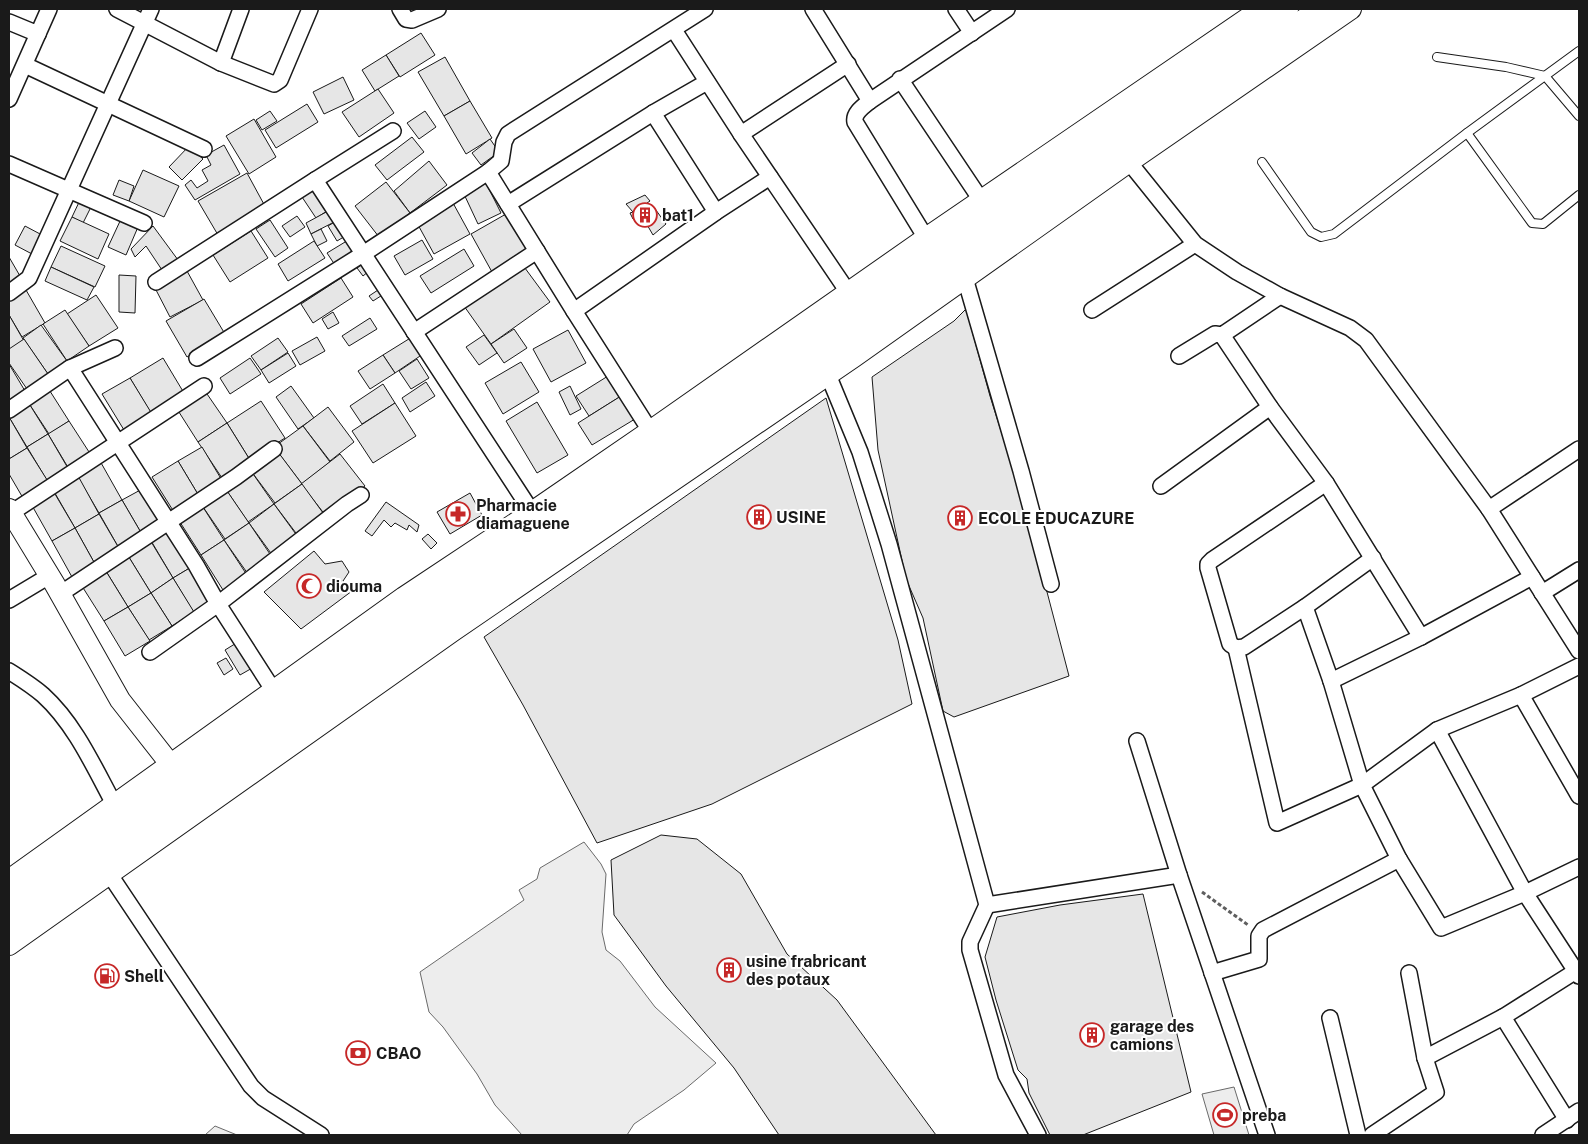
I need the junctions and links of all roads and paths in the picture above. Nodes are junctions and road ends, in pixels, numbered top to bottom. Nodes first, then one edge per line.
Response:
1 (49, 9) edge
2 (117, 9) edge
3 (241, 9) edge
4 (310, 9) edge
5 (400, 9) edge
6 (438, 9) edge
7 (705, 9) edge
8 (813, 9) edge
9 (956, 9) edge
10 (1007, 9) edge
11 (1261, 9) edge
12 (1285, 9) edge
13 (1324, 9) edge
14 (1350, 9) edge
15 (148, 16) edge
16 (9, 22) edge
17 (674, 30) junction
18 (972, 33) junction
19 (38, 34) junction
20 (1579, 51) edge
21 (1437, 57) dead end
22 (221, 63) junction
23 (848, 64) junction
24 (25, 65) junction
25 (1545, 76) junction
26 (900, 79) junction
27 (707, 82) junction
28 (9, 99) edge
29 (870, 101) junction
30 (108, 104) junction
31 (653, 113) junction
32 (1579, 116) edge
33 (393, 131) dead end
34 (1467, 133) junction
35 (741, 134) junction
36 (204, 149) dead end
37 (1129, 162) junction
38 (1262, 162) dead end
39 (9, 164) edge
40 (488, 172) junction
41 (770, 177) junction
42 (315, 180) junction
43 (69, 190) junction
44 (1579, 195) edge
45 (982, 200) junction
46 (508, 204) junction
47 (716, 212) junction
48 (144, 223) dead end
49 (926, 238) junction
50 (1195, 244) junction
51 (537, 251) junction
52 (363, 254) junction
53 (965, 278) junction
54 (156, 282) dead end
55 (848, 292) junction
56 (9, 293) edge
57 (1280, 296) junction
58 (1092, 310) dead end
59 (574, 311) junction
60 (414, 332) junction
61 (1222, 335) junction
62 (115, 348) dead end
63 (1179, 356) dead end
64 (197, 358) dead end
65 (824, 365) junction
66 (70, 368) junction
67 (204, 386) dead end
68 (1270, 407) junction
69 (9, 410) edge
70 (654, 437) junction
71 (117, 444) junction
72 (274, 449) dead end
73 (1579, 449) edge
74 (1326, 483) junction
75 (1161, 486) dead end
76 (361, 495) dead end
77 (1489, 510) junction
78 (10, 511) edge
79 (532, 512) junction
80 (168, 522) junction
81 (1374, 558) junction
82 (1579, 570) edge
83 (49, 576) junction
84 (1532, 577) junction
85 (1051, 584) dead end
86 (1542, 593) junction
87 (60, 594) junction
88 (9, 600) edge
89 (218, 604) junction
90 (1305, 607) junction
91 (1421, 637) junction
92 (1236, 648) junction
93 (1579, 651) edge
94 (150, 652) dead end
95 (1579, 666) edge
96 (9, 671) edge
97 (1331, 681) junction
98 (1521, 695) junction
99 (278, 696) junction
100 (1437, 730) junction
101 (1137, 741) dead end
102 (1362, 784) junction
103 (185, 785) junction
104 (1579, 796) edge
105 (114, 804) junction
106 (1399, 859) junction
107 (105, 867) junction
108 (1579, 867) edge
109 (1179, 875) junction
110 (9, 880) edge
111 (1525, 892) junction
112 (9, 898) edge
113 (987, 905) junction
114 (9, 925) edge
115 (1260, 933) junction
116 (9, 945) edge
117 (1212, 973) junction
118 (1409, 973) dead end
119 (1578, 974) edge
120 (1503, 1017) junction
121 (1330, 1018) dead end
122 (1425, 1058) junction
123 (1573, 1116) edge
124 (321, 1135) edge
125 (1038, 1135) edge
126 (1267, 1135) edge
127 (1358, 1135) edge
128 (1372, 1135) edge
129 (1543, 1135) edge

1 - 19 street
2 - 15 street
3 - 22 street
4 - 22 street
5 - 6 street
7 - 17 street
8 - 23 street
9 - 18 street
10 - 18 street
11 - 45 street
12 - 70 highway
13 - 65 highway
14 - 37 street
15 - 22 street
15 - 30 street
16 - 19 street
17 - 27 street
17 - 40 street
18 - 26 street
19 - 24 street
20 - 25 lane
21 - 25 lane
23 - 29 street
23 - 35 street
24 - 28 street
24 - 30 street
25 - 32 lane
25 - 34 lane
26 - 29 street
26 - 45 street
27 - 31 street
27 - 35 street
29 - 49 street
30 - 36 street
30 - 43 street
31 - 46 street
31 - 47 street
33 - 42 street
34 - 38 lane
34 - 44 lane
35 - 41 street
37 - 50 street
37 - 53 street
39 - 43 street
40 - 46 street
40 - 52 street
41 - 47 street
41 - 55 street
42 - 52 street
42 - 54 street
43 - 48 street
43 - 56 street
45 - 49 street
46 - 51 street
47 - 59 street
49 - 55 street
50 - 57 street
50 - 58 street
51 - 59 street
51 - 60 street
52 - 60 street
52 - 64 street
53 - 65 street
53 - 85 street
55 - 70 street
57 - 61 street
57 - 77 street
59 - 70 street
60 - 79 street
61 - 63 street
61 - 68 street
62 - 66 street
65 - 103 highway
65 - 113 street
66 - 69 street
66 - 71 street
67 - 71 street
68 - 74 street
68 - 75 street
70 - 79 street
70 - 99 highway
71 - 78 street
71 - 80 street
72 - 80 street
73 - 77 street
74 - 81 street
74 - 92 street
76 - 89 street
77 - 84 street
78 - 83 street
79 - 99 street
80 - 87 street
80 - 89 street
81 - 90 street
81 - 91 street
82 - 86 street
83 - 87 street
83 - 88 street
84 - 86 street
84 - 91 street
86 - 93 street
87 - 103 street
89 - 94 street
89 - 99 street
90 - 92 street
90 - 97 street
91 - 97 street
92 - 102 street
95 - 98 street
96 - 105 street
97 - 102 street
98 - 100 street
98 - 104 street
99 - 103 highway
100 - 102 street
100 - 111 street
101 - 109 street
102 - 106 street
103 - 105 street
103 - 107 highway
103 - 112 highway
105 - 110 street
106 - 111 street
106 - 115 street
107 - 114 highway
107 - 116 street
107 - 124 street
108 - 111 street
109 - 113 street
109 - 115 path
109 - 117 street
111 - 119 street
113 - 125 street
115 - 117 street
117 - 126 street
118 - 122 street
119 - 120 street
120 - 122 street
120 - 123 street
121 - 127 street
122 - 128 street
123 - 129 street

